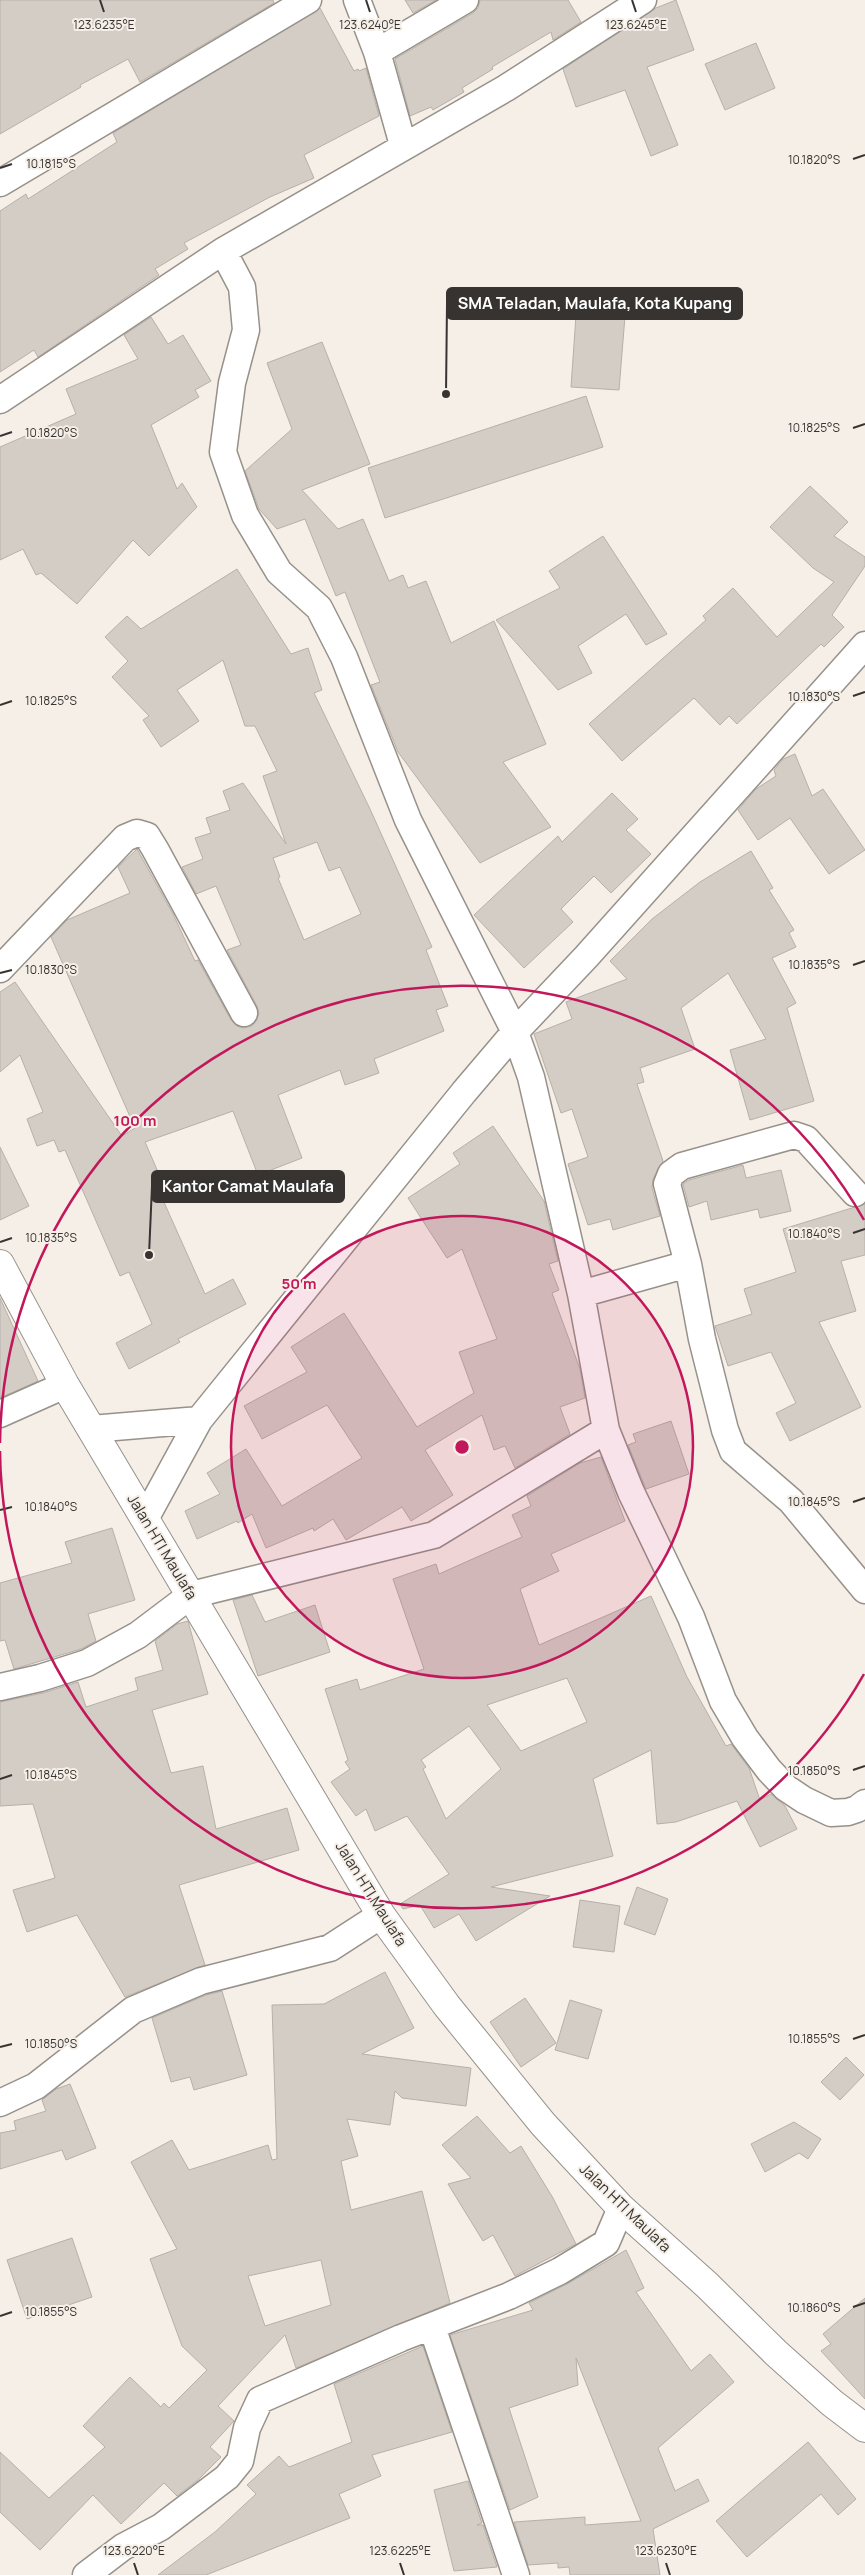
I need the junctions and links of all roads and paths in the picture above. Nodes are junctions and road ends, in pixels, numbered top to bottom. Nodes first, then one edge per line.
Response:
1 (308, 0) edge
2 (357, 0) edge
3 (465, 0) edge
4 (643, 0) edge
5 (377, 52) junction
6 (403, 145) junction
7 (0, 183) edge
8 (223, 251) junction
9 (0, 400) edge
10 (865, 645) edge
11 (0, 969) edge
12 (244, 1013) dead end
13 (515, 1032) junction
14 (855, 1193) dead end
15 (0, 1264) edge
16 (688, 1264) junction
17 (581, 1294) junction
18 (66, 1385) junction
19 (0, 1414) edge
20 (199, 1420) junction
21 (91, 1429) junction
22 (606, 1430) junction
23 (145, 1519) junction
24 (865, 1590) edge
25 (191, 1595) junction
26 (0, 1687) edge
27 (865, 1803) edge
28 (381, 1915) junction
29 (0, 2103) edge
30 (621, 2208) junction
31 (432, 2327) junction
32 (865, 2428) edge
33 (86, 2575) edge
34 (516, 2575) edge

1 - 7 street
2 - 5 street
3 - 5 street
4 - 6 street
5 - 6 street
6 - 8 street
8 - 9 street
8 - 13 street
10 - 13 street
11 - 12 street
13 - 17 street
13 - 20 street
14 - 16 street
15 - 18 street, Jalan HTI Maulafa
16 - 17 street
16 - 24 street
17 - 22 street
18 - 19 street
18 - 21 street, Jalan HTI Maulafa
20 - 21 street
20 - 23 street
21 - 23 street, Jalan HTI Maulafa
22 - 25 street
22 - 27 street
23 - 25 street, Jalan HTI Maulafa
25 - 26 street
25 - 28 street, Jalan HTI Maulafa
28 - 29 street
28 - 30 street, Jalan HTI Maulafa
30 - 31 street
30 - 32 street, Jalan HTI Maulafa
31 - 33 street
31 - 34 street

